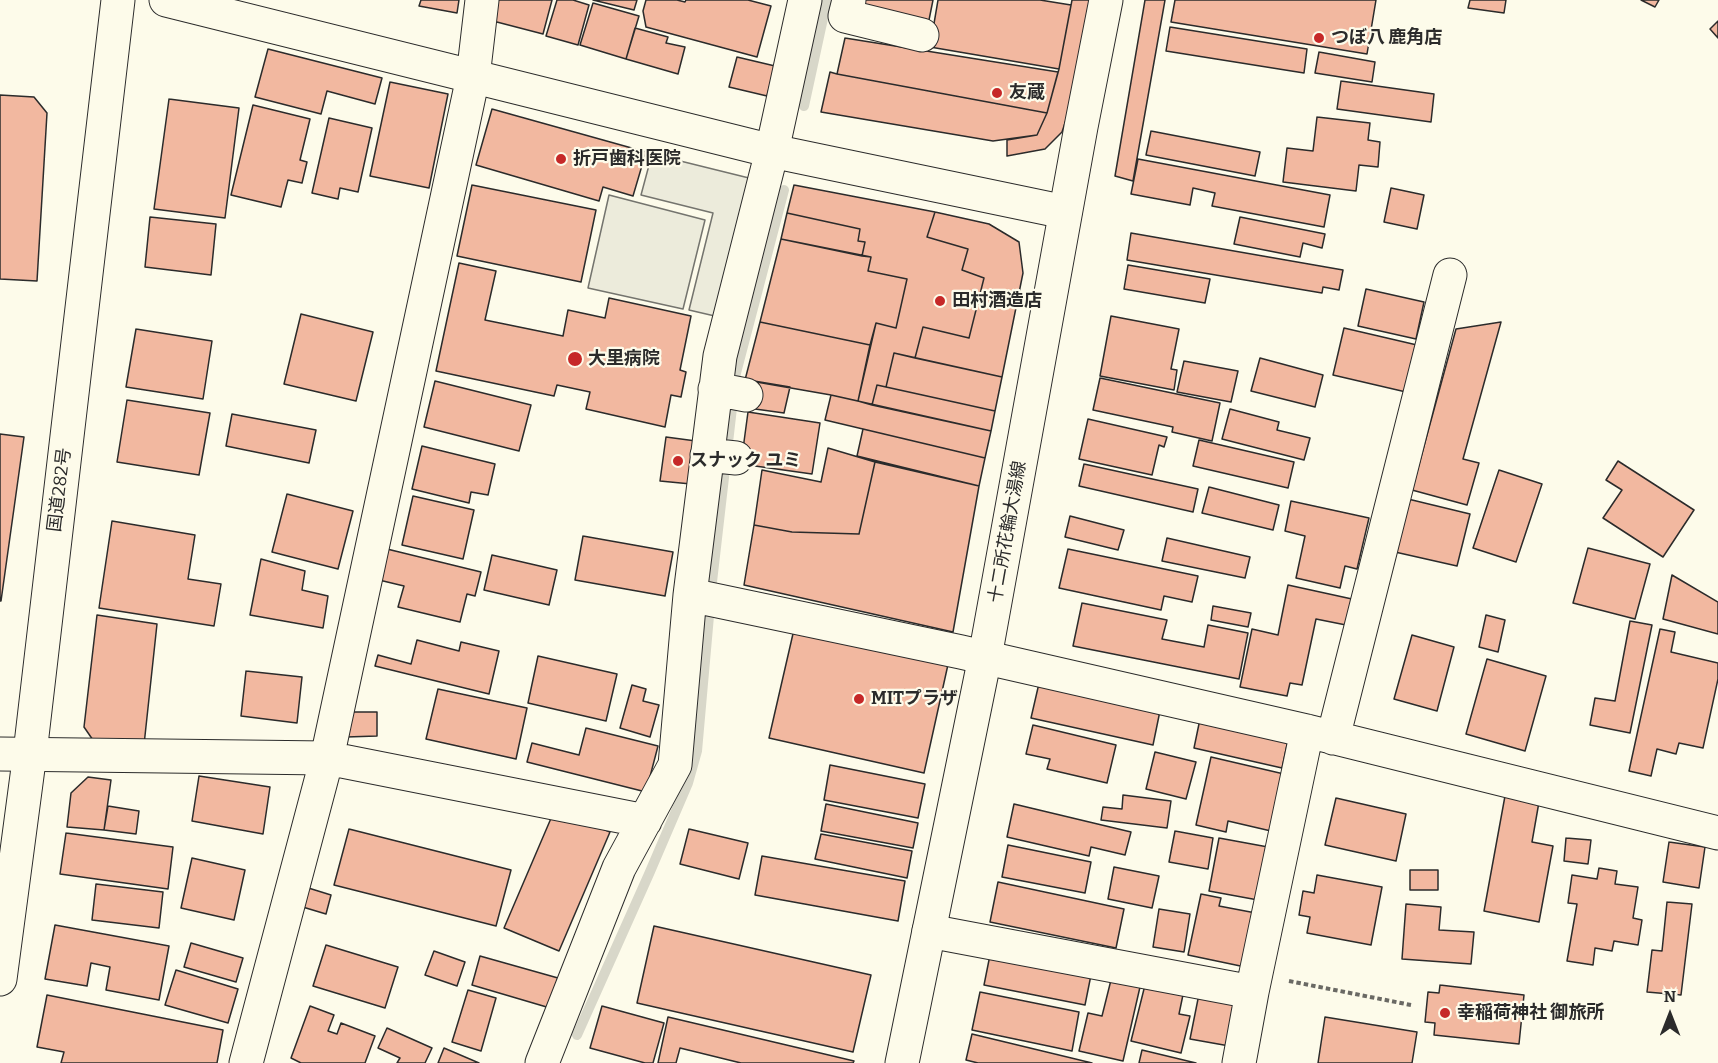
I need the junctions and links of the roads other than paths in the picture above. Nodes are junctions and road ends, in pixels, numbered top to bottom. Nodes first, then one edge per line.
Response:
1 (118, 0) edge
2 (166, 0) edge
3 (482, 0) edge
4 (805, 0) edge
5 (849, 0) edge
6 (1106, 0) edge
7 (922, 35) dead end
8 (473, 77) junction
9 (772, 151) junction
10 (1065, 212) junction
11 (1450, 274) dead end
12 (692, 595) junction
13 (985, 657) junction
14 (1320, 734) junction
15 (15, 753) edge
16 (327, 758) junction
17 (645, 821) junction
18 (1718, 833) edge
19 (929, 931) junction
20 (0, 979) edge
21 (1252, 992) junction
22 (246, 1063) edge
23 (542, 1063) edge
24 (902, 1063) edge
25 (1239, 1063) edge

1 - 15 main road, 国道282号
2 - 8 main road
3 - 8 main road
4 - 9 main road
5 - 7 main road
6 - 10 main road, 十二所花輪大湯線
8 - 9 main road
8 - 16 main road
9 - 10 main road
9 - 12 main road
10 - 13 main road, 十二所花輪大湯線
11 - 14 main road
12 - 13 main road
12 - 17 main road
13 - 14 main road
13 - 19 main road, 十二所花輪大湯線
14 - 18 main road
14 - 21 main road
15 - 16 main road
15 - 20 main road, 国道282号
16 - 17 main road
16 - 22 main road
17 - 23 main road
19 - 21 main road
19 - 24 main road, 十二所花輪大湯線
21 - 25 main road

